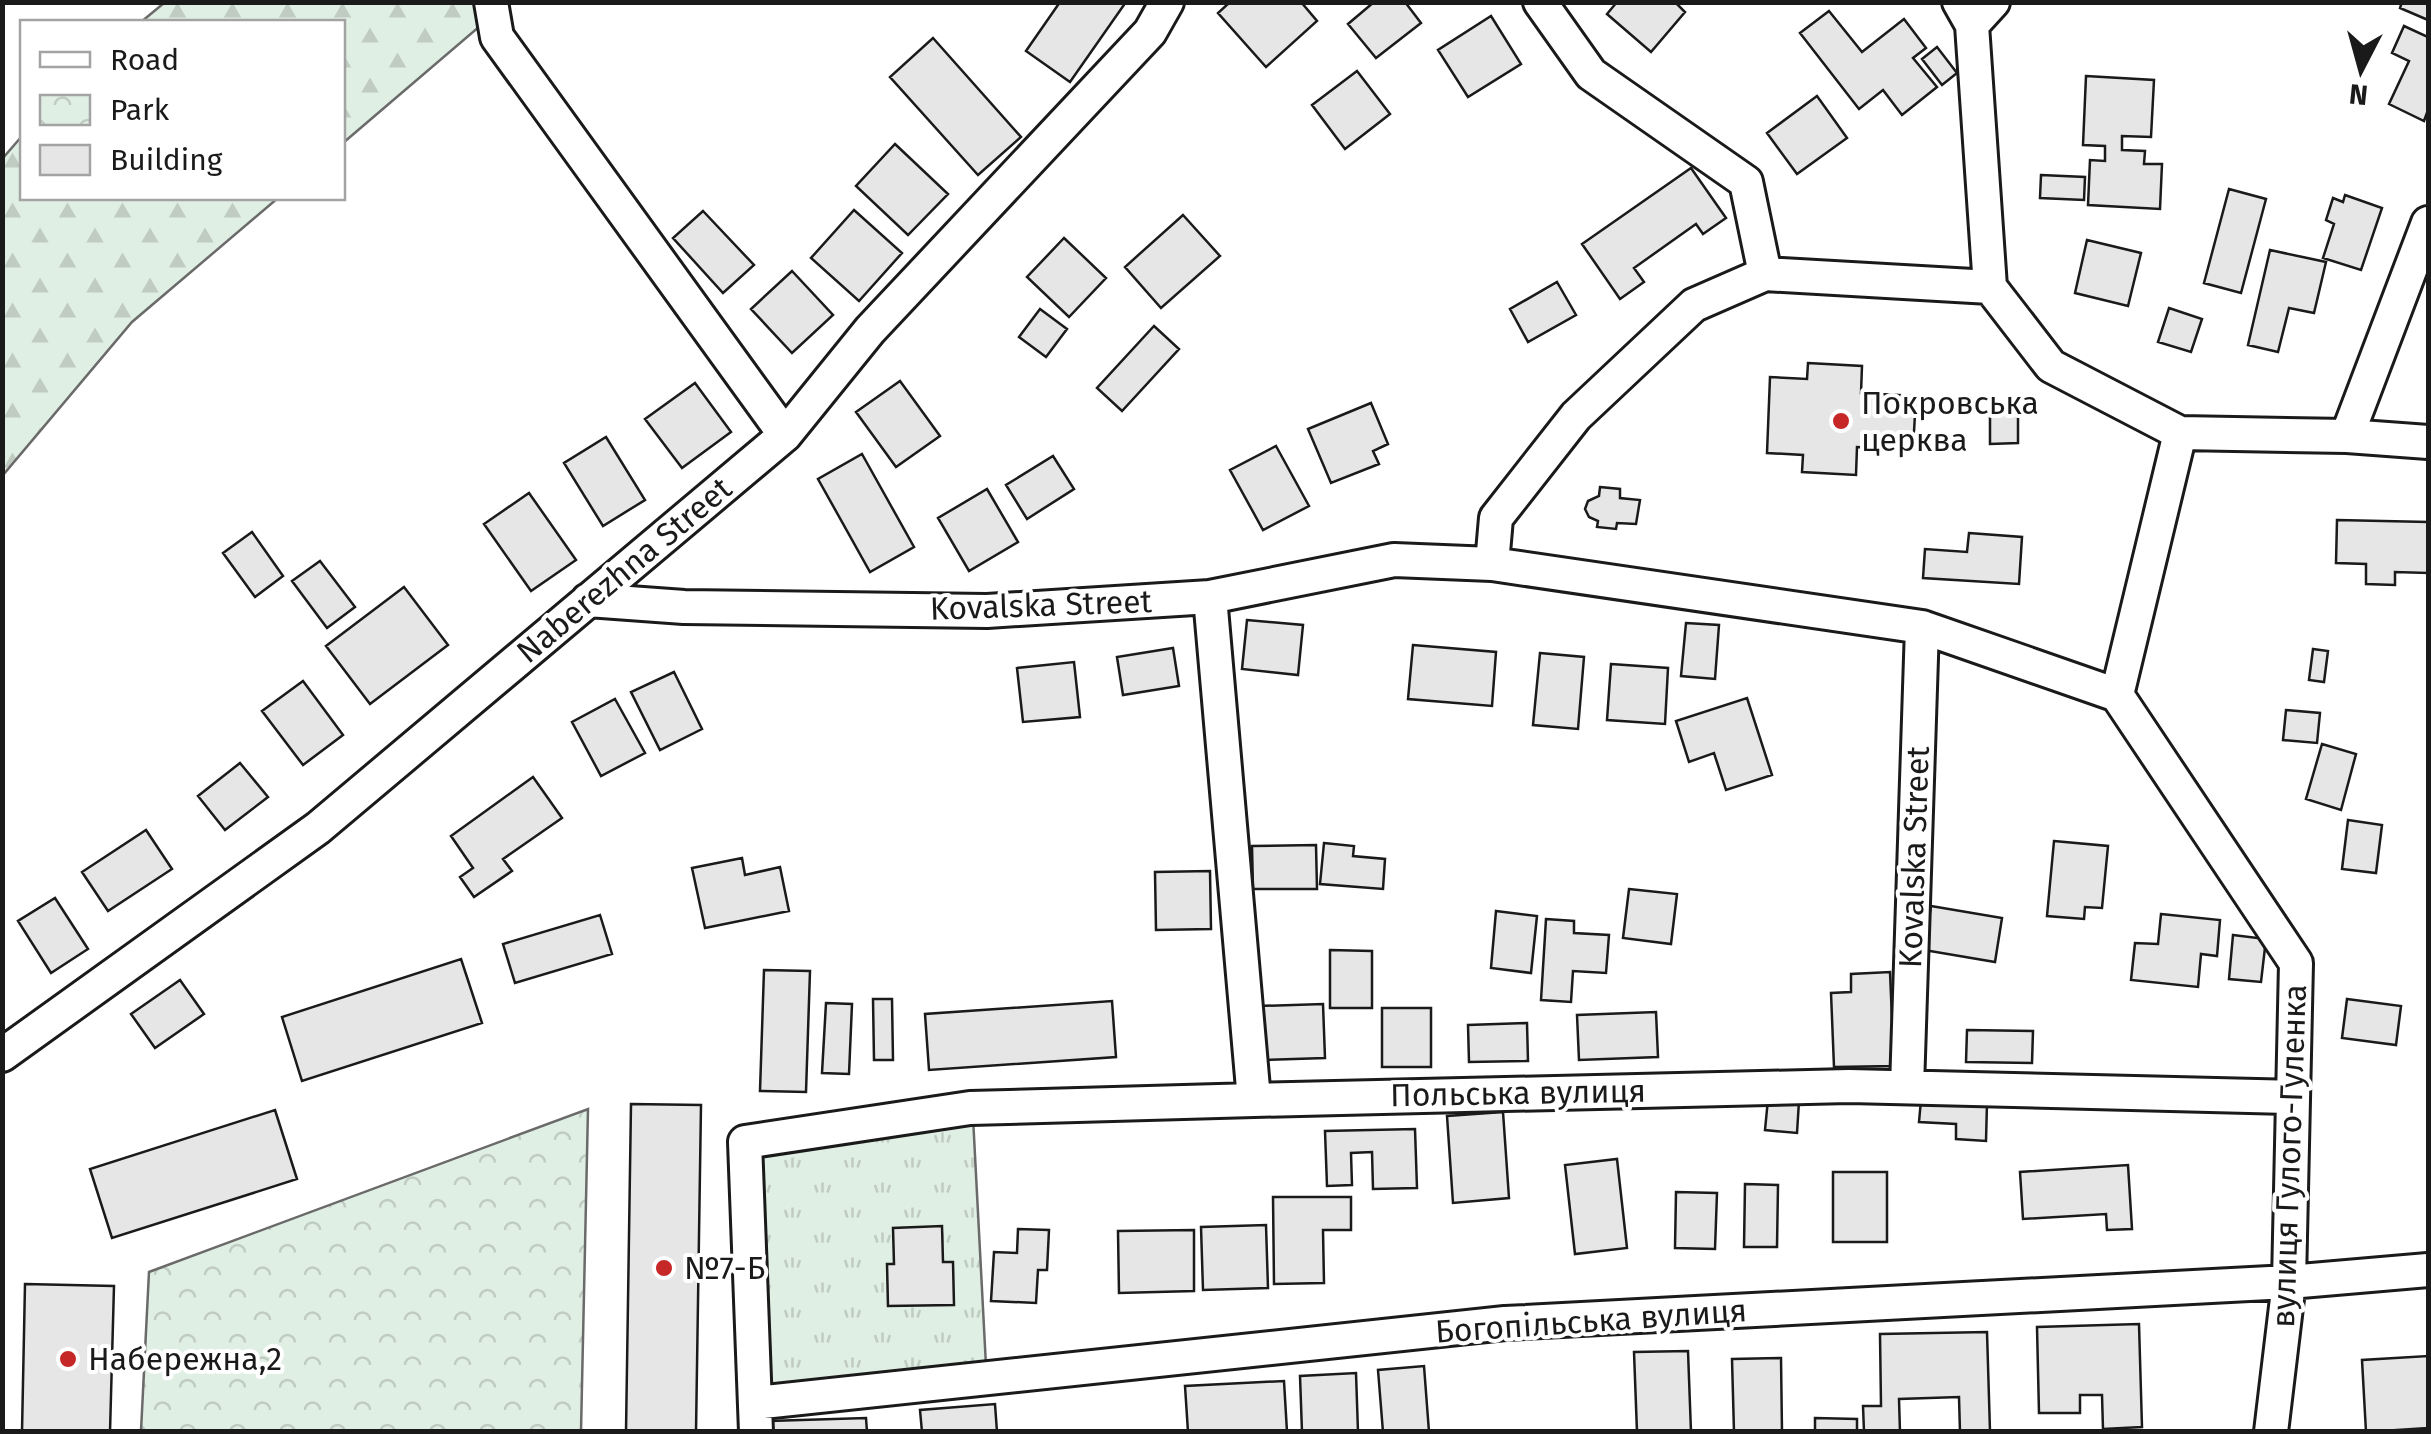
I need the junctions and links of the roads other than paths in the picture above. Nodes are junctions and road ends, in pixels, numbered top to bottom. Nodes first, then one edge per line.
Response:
1 (491, 2) edge
2 (1168, 2) edge
3 (1540, 2) edge
4 (1975, 10) edge
5 (2428, 223) edge
6 (1765, 274) junction
7 (1990, 287) junction
8 (784, 434) junction
9 (2180, 434) junction
10 (2347, 436) junction
11 (2428, 442) edge
12 (1492, 564) junction
13 (1210, 597) junction
14 (588, 600) junction
15 (1922, 627) junction
16 (2116, 695) junction
17 (2, 1055) edge
18 (1907, 1087) junction
19 (2293, 1097) junction
20 (1254, 1100) junction
21 (2428, 1270) edge
22 (2289, 1282) junction
23 (756, 1417) edge
24 (2271, 1432) edge

1 - 8 street
2 - 8 street, Naberezhna Street
3 - 6 street
4 - 7 street
5 - 10 street
6 - 7 street
6 - 12 street
7 - 9 street
8 - 14 street, Naberezhna Street
9 - 10 street
9 - 16 street
10 - 11 street
12 - 13 street, Kovalska Street
12 - 15 street, Kovalska Street
13 - 14 street, Kovalska Street
13 - 20 street
14 - 17 street, Naberezhna Street
15 - 16 street, Kovalska Street
15 - 18 street, Kovalska Street
16 - 19 street, вулиця Гулого-Гуленка
18 - 19 street, Польська вулиця
18 - 20 street, Польська вулиця
19 - 22 street, вулиця Гулого-Гуленка
20 - 23 street, Польська вулиця
21 - 22 street, Богопільська вулиця
22 - 23 street, Богопільська вулиця
22 - 24 street, вулиця Гулого-Гуленка

